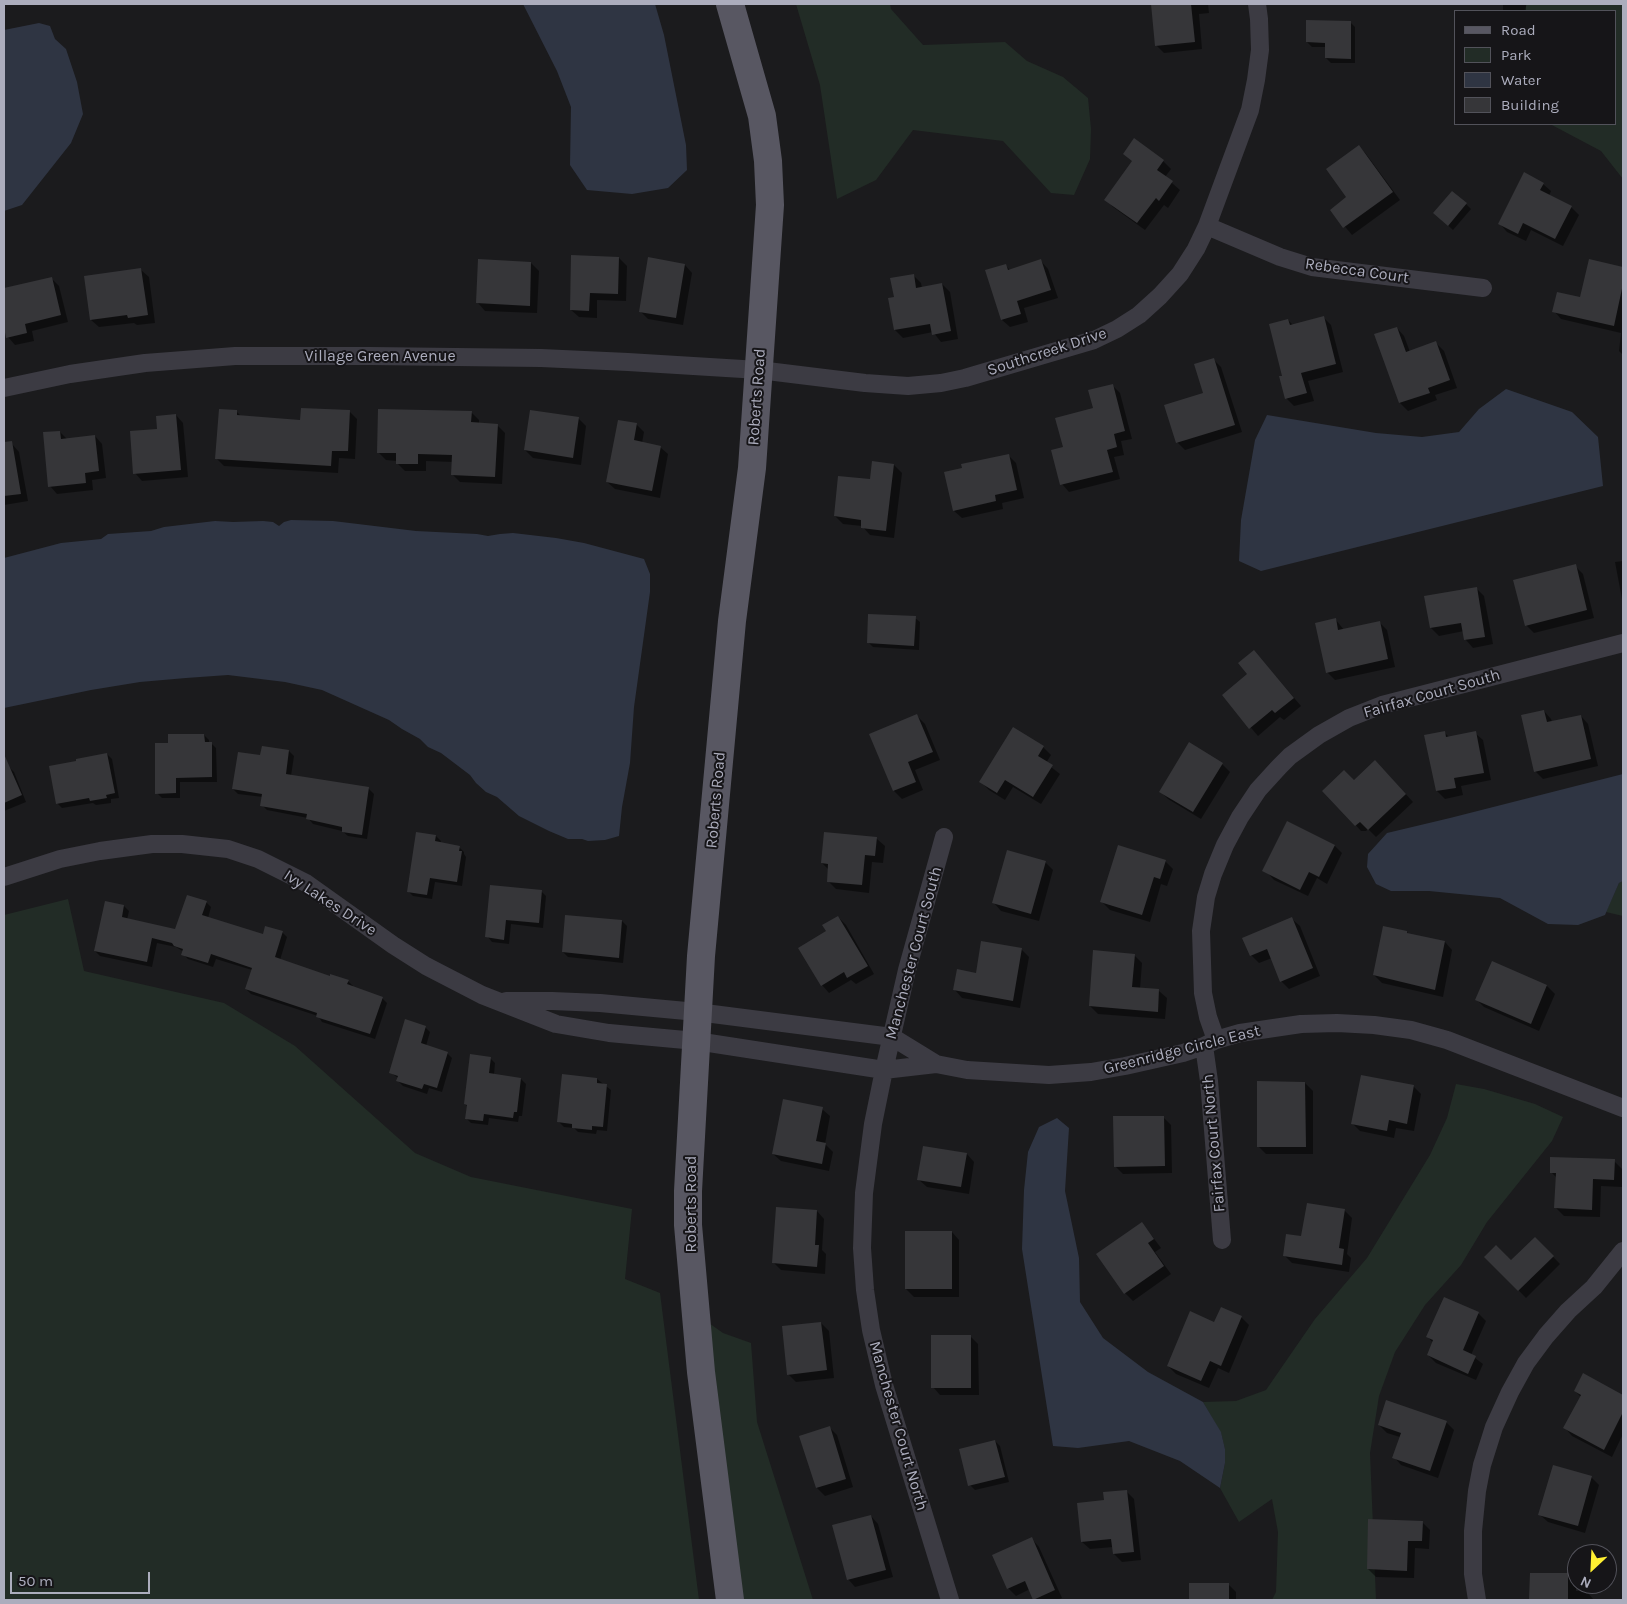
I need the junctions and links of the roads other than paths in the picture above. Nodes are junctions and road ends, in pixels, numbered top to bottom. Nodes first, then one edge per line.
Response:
1 (730, 4) edge
2 (1257, 4) edge
3 (1207, 226) junction
4 (1483, 288) dead end
5 (759, 370) junction
6 (4, 388) edge
7 (1623, 643) edge
8 (944, 837) dead end
9 (4, 877) edge
10 (498, 1002) junction
11 (697, 1012) junction
12 (892, 1037) junction
13 (696, 1041) junction
14 (1210, 1043) junction
15 (936, 1064) junction
16 (884, 1070) junction
17 (1623, 1108) edge
18 (1222, 1240) dead end
19 (1623, 1251) edge
20 (730, 1600) edge
21 (950, 1600) edge
22 (1477, 1600) edge

1 - 5 main road, Roberts Road
2 - 3 street, Southcreek Drive
3 - 4 street, Rebecca Court
3 - 5 street, Southcreek Drive
5 - 6 street, Village Green Avenue
5 - 11 main road, Roberts Road
7 - 14 street, Fairfax Court South
8 - 12 street, Manchester Court South
9 - 10 street, Ivy Lakes Drive
10 - 11 street, Ivy Lakes Drive
10 - 13 street, Ivy Lakes Drive
11 - 12 street, Greenridge Circle East
11 - 13 main road, Roberts Road
12 - 15 street, Greenridge Circle East
12 - 16 street, Manchester Court South
13 - 16 street, Greenridge Circle East
13 - 20 main road, Roberts Road
14 - 15 street, Greenridge Circle East
14 - 17 street, Greenridge Circle East
14 - 18 street, Fairfax Court North
15 - 16 street, Greenridge Circle East
16 - 21 street, Manchester Court North
19 - 22 street

